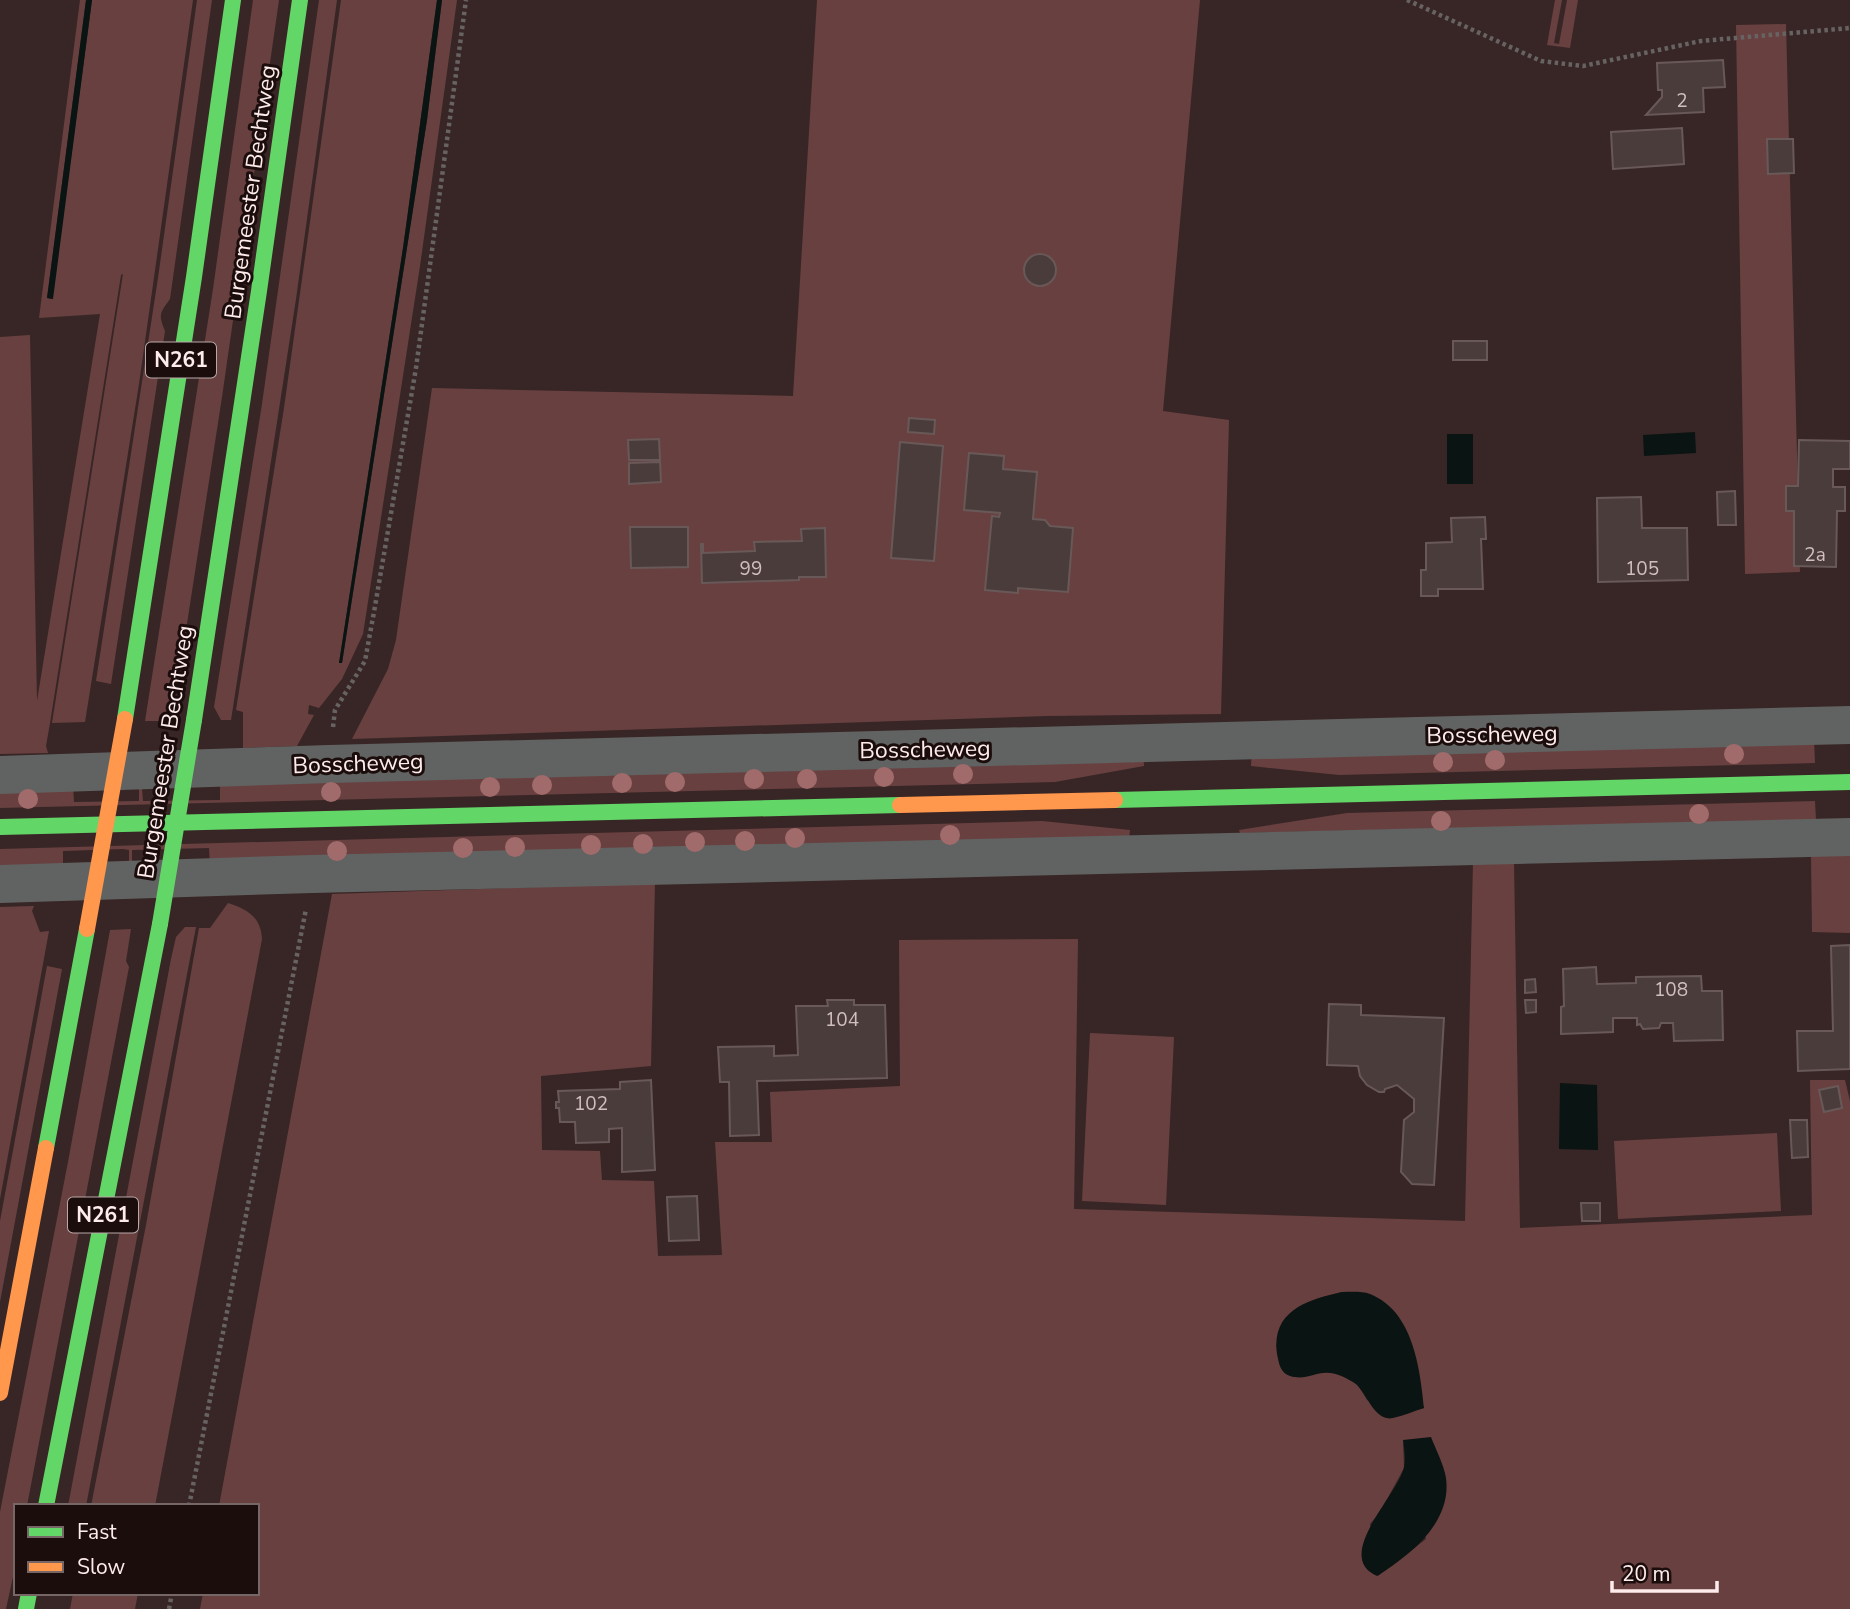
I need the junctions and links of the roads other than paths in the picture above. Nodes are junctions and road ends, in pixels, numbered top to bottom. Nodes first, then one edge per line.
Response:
1 (233, 0) edge
2 (300, 0) edge
3 (1850, 725) edge
4 (0, 775) edge
5 (1850, 782) edge
6 (0, 827) edge
7 (1850, 837) edge
8 (0, 884) edge
9 (0, 1393) edge
10 (46, 1504) edge

1 - 9 main road, Burgemeester Bechtweg / N261, bridge
2 - 10 main road, Burgemeester Bechtweg / N261, bridge
3 - 4 street, Bosscheweg
5 - 6 main road
7 - 8 street

